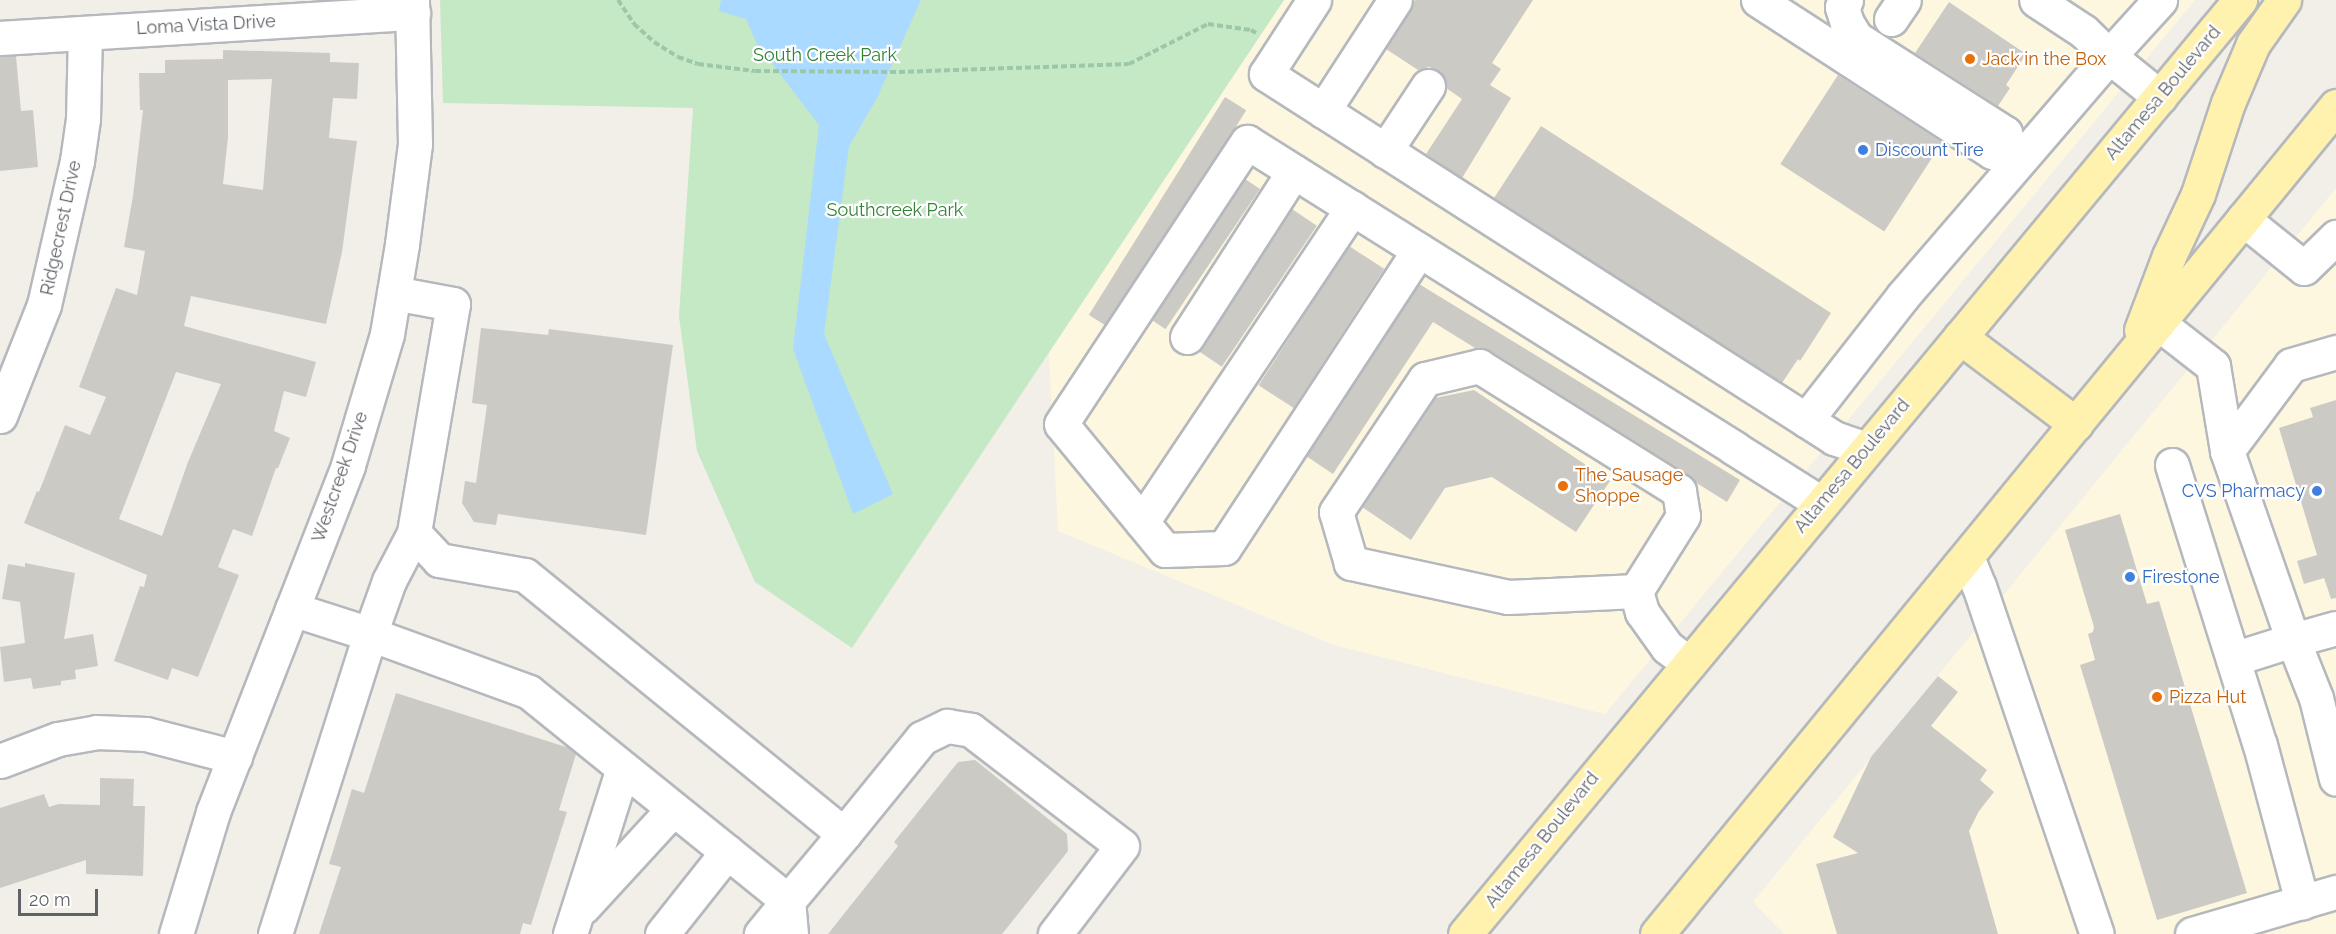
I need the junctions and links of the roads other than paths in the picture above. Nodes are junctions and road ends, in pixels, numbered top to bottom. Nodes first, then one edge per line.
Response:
1 (1314, 0) edge
2 (1395, 0) edge
3 (1846, 0) edge
4 (2036, 0) edge
5 (2160, 0) edge
6 (2240, 0) edge
7 (2284, 0) edge
8 (1778, 5) edge
9 (412, 6) edge
10 (85, 33) junction
11 (0, 38) edge
12 (2109, 56) junction
13 (1428, 86) dead end
14 (2160, 97) junction
15 (2336, 106) edge
16 (1323, 111) junction
17 (1385, 151) junction
18 (2015, 154) junction
19 (1294, 171) junction
20 (1352, 208) junction
21 (2243, 219) junction
22 (2336, 237) edge
23 (1419, 250) junction
24 (394, 292) junction
25 (2158, 323) junction
26 (1187, 337) dead end
27 (1960, 337) junction
28 (2336, 352) edge
29 (2131, 357) junction
30 (0, 416) edge
31 (1806, 420) junction
32 (2076, 424) junction
33 (1866, 449) junction
34 (2227, 451) junction
35 (2172, 465) dead end
36 (1821, 503) junction
37 (1142, 522) junction
38 (414, 533) junction
39 (1967, 557) junction
40 (1636, 591) junction
41 (292, 609) junction
42 (2336, 628) edge
43 (370, 634) junction
44 (2293, 640) junction
45 (2233, 659) junction
46 (1688, 663) junction
47 (2326, 695) edge
48 (235, 757) junction
49 (0, 761) edge
50 (623, 768) junction
51 (2336, 779) edge
52 (673, 809) junction
53 (844, 834) junction
54 (727, 852) junction
55 (2336, 892) edge
56 (788, 901) junction
57 (2302, 902) junction
58 (573, 924) edge
59 (176, 934) edge
60 (275, 934) edge
61 (662, 934) edge
62 (761, 934) edge
63 (791, 934) edge
64 (1055, 934) edge
65 (1465, 934) edge
66 (1657, 934) edge
67 (2097, 934) edge
68 (2192, 934) edge

1 - 16 street
2 - 16 street
3 - 18 street
4 - 12 street
5 - 12 street
6 - 14 main road, Altamesa Boulevard
7 - 29 main road
8 - 18 street
9 - 10 street, Loma Vista Drive
9 - 24 street, Westcreek Drive
10 - 11 street, Loma Vista Drive
10 - 30 street, Ridgecrest Drive
12 - 14 street
12 - 18 street
13 - 17 street
14 - 27 main road, Altamesa Boulevard
15 - 21 main road
16 - 17 street
17 - 31 street
18 - 31 street
19 - 20 street
19 - 26 street
19 - 37 street
20 - 23 street
20 - 37 street
21 - 22 street
21 - 25 main road
23 - 36 street
23 - 37 street
24 - 38 street
24 - 41 street, Westcreek Drive
25 - 29 main road
25 - 34 street
27 - 32 main road
27 - 33 main road, Altamesa Boulevard
28 - 34 street
29 - 32 main road
31 - 33 street
32 - 39 main road
33 - 36 main road, Altamesa Boulevard
34 - 44 street
35 - 45 street
36 - 46 main road, Altamesa Boulevard
38 - 43 street
38 - 53 street
39 - 66 main road
39 - 67 street
40 - 40 street
40 - 46 street
41 - 43 street
41 - 48 street, Westcreek Drive
42 - 44 street
43 - 50 street
43 - 60 street
44 - 45 street
44 - 47 street
45 - 57 street
46 - 65 main road, Altamesa Boulevard
47 - 51 street
48 - 49 street
48 - 59 street, Westcreek Drive
50 - 52 street
50 - 58 street
52 - 54 street
52 - 58 street
53 - 56 street
53 - 64 street
54 - 56 street
54 - 61 street
55 - 57 street
56 - 62 street
56 - 63 street
57 - 68 street

